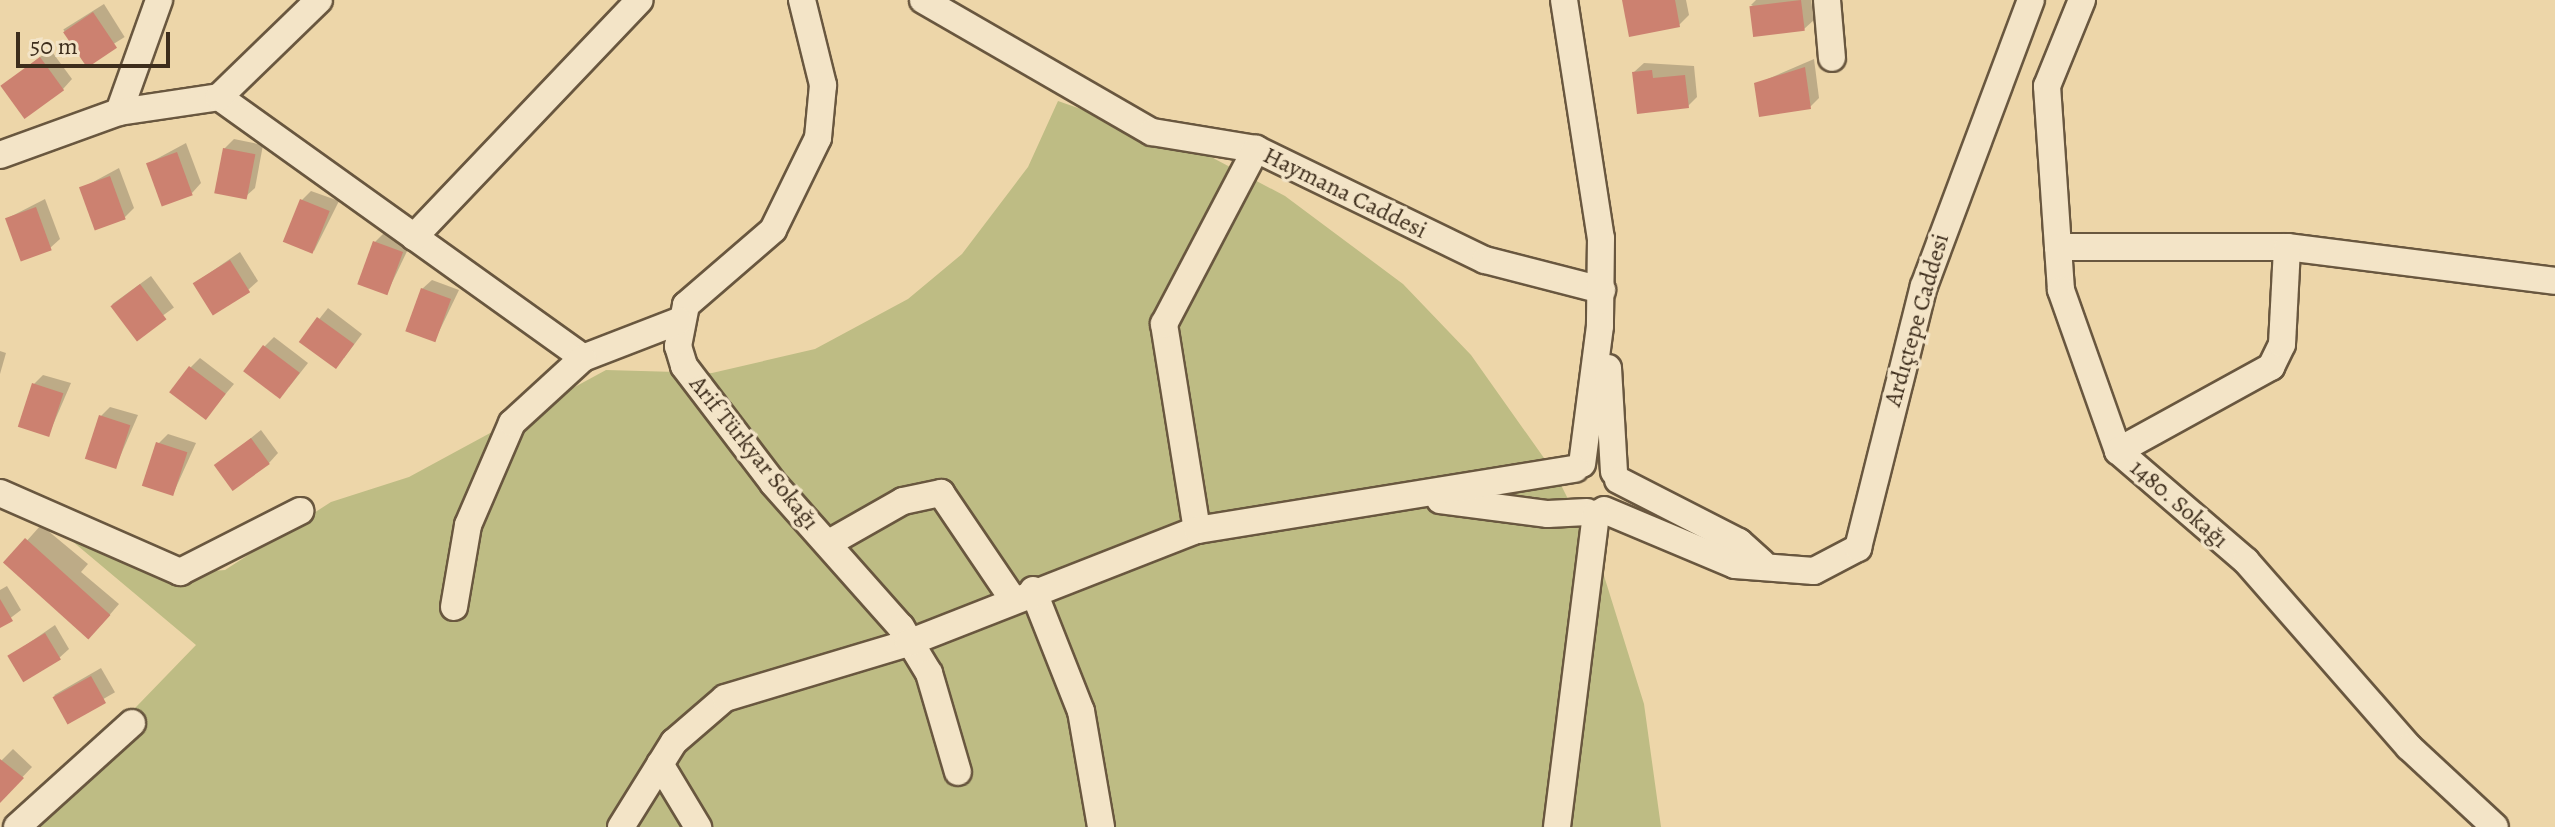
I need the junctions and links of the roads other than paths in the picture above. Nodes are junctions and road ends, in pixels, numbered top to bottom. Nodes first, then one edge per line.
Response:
1 (159, 0) edge
2 (319, 0) edge
3 (640, 0) edge
4 (802, 0) edge
5 (923, 0) edge
6 (1564, 0) edge
7 (1827, 0) edge
8 (2031, 0) edge
9 (2082, 0) edge
10 (1832, 58) dead end
11 (219, 97) junction
12 (119, 112) junction
13 (1256, 149) junction
14 (0, 155) edge
15 (414, 237) junction
16 (2058, 247) junction
17 (2287, 247) junction
18 (2555, 281) edge
19 (1602, 290) junction
20 (679, 321) junction
21 (1600, 326) junction
22 (583, 358) junction
23 (2118, 451) junction
24 (1578, 467) junction
25 (1616, 476) junction
26 (0, 493) edge
27 (1425, 497) junction
28 (300, 511) dead end
29 (1596, 512) junction
30 (1197, 530) junction
31 (829, 543) junction
32 (1762, 563) junction
33 (1023, 594) junction
34 (454, 607) dead end
35 (908, 643) junction
36 (132, 723) dead end
37 (660, 764) junction
38 (958, 772) dead end
39 (17, 827) edge
40 (621, 827) edge
41 (698, 827) edge
42 (1101, 827) edge
43 (1557, 827) edge
44 (2495, 827) edge

1 - 12 street
2 - 11 street
3 - 15 street
4 - 20 street
5 - 13 street, Haymana Caddesi
6 - 19 street
7 - 10 street
8 - 32 street, Ardıçtepe Caddesi
9 - 16 street, 1480. Sokağı
11 - 12 street
11 - 15 street
12 - 14 street
13 - 19 street, Haymana Caddesi
13 - 30 street
15 - 22 street
16 - 17 street
16 - 23 street, 1480. Sokağı
17 - 18 street
17 - 23 street
19 - 21 street
20 - 22 street
20 - 31 street, Arif Türkyar Sokağı
21 - 24 street
21 - 25 street
22 - 34 street
23 - 44 street, 1480. Sokağı
24 - 25 street
24 - 27 street
24 - 29 street
25 - 29 street
25 - 32 street
26 - 28 street
27 - 29 street
27 - 30 street
29 - 32 street, Ardıçtepe Caddesi
29 - 43 street
30 - 33 street
31 - 33 street
31 - 35 street, Arif Türkyar Sokağı
33 - 35 street
33 - 42 street
35 - 37 street
35 - 38 street, Arif Türkyar Sokağı
36 - 39 street
37 - 40 street
37 - 41 street

